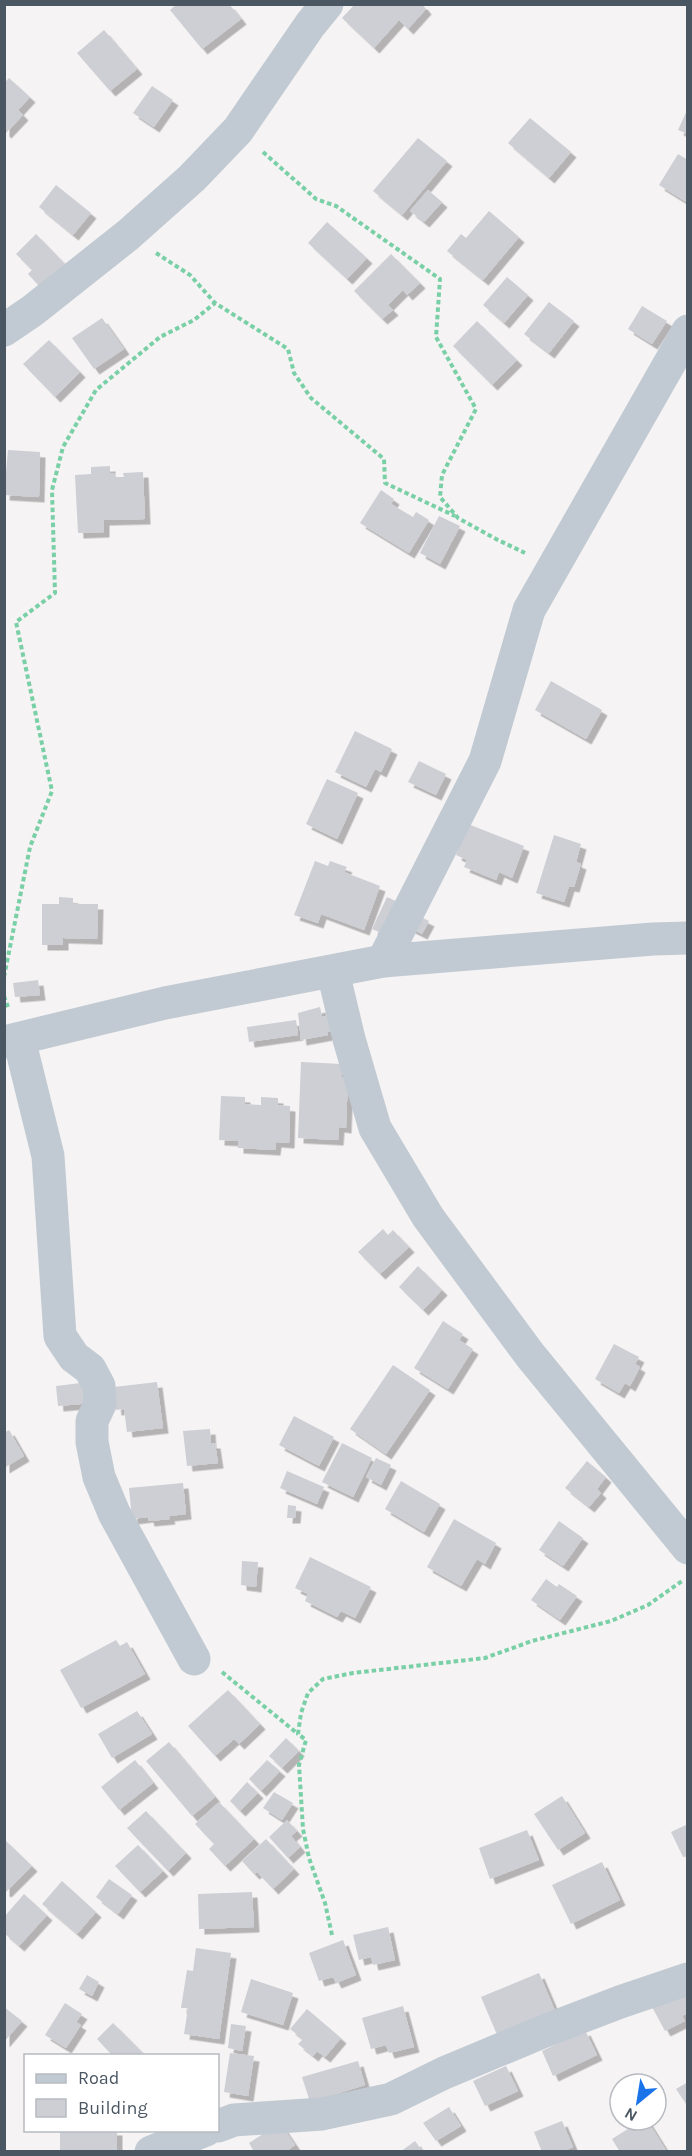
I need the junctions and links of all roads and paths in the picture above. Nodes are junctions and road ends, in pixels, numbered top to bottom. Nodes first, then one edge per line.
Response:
1 (327, 4) edge
2 (238, 130) junction
3 (128, 235) junction
4 (215, 303) junction
5 (4, 330) edge
6 (687, 331) edge
7 (458, 518) junction
8 (553, 566) junction
9 (687, 938) edge
10 (383, 962) junction
11 (333, 972) junction
12 (4, 977) edge
13 (12, 1041) edge
14 (687, 1548) edge
15 (687, 1577) edge
16 (194, 1659) joint
17 (298, 1734) junction
18 (332, 1935) dead end
19 (687, 1979) edge
20 (219, 2126) edge
21 (201, 2132) edge
22 (151, 2151) edge

1 - 2 street
2 - 3 street
2 - 7 path
3 - 4 path
3 - 5 street
4 - 7 path
4 - 12 path
6 - 8 street
7 - 8 path
8 - 10 street
9 - 10 street
10 - 11 street
11 - 13 street
11 - 14 street
13 - 16 street
15 - 17 path
16 - 17 path
17 - 18 path
19 - 20 street
21 - 22 street

